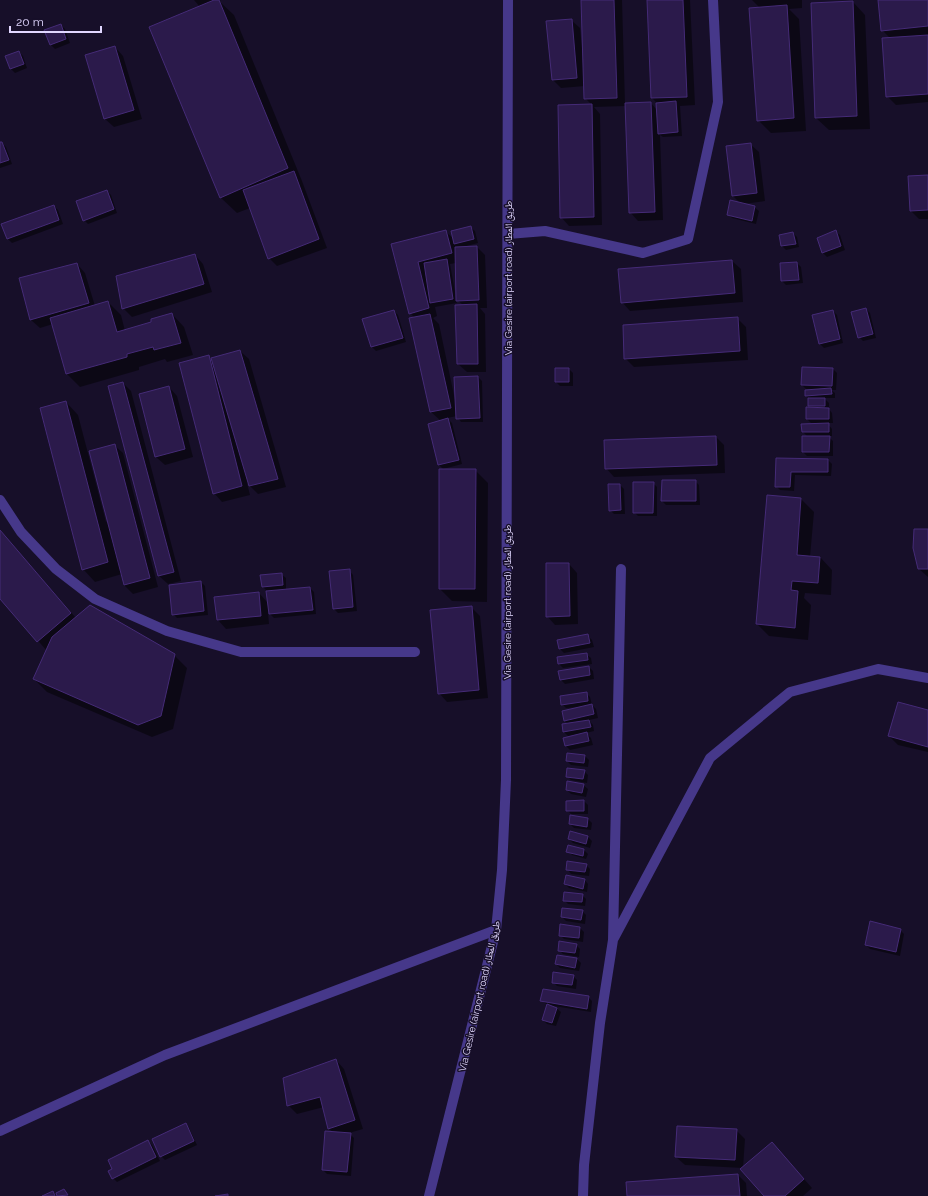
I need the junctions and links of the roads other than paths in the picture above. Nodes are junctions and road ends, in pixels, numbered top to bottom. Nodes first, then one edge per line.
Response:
1 (508, 0) edge
2 (713, 0) edge
3 (508, 234) junction
4 (0, 500) edge
5 (621, 569) dead end
6 (415, 652) dead end
7 (928, 678) edge
8 (496, 930) junction
9 (613, 940) junction
10 (0, 1131) edge
11 (429, 1196) edge
12 (583, 1196) edge

1 - 3 street, Via Gesire (airport road) طريق المطار
2 - 3 street
3 - 8 street, Via Gesire (airport road) طريق المطار
4 - 6 street
5 - 9 street
7 - 9 street
8 - 10 street
8 - 11 street, Via Gesire (airport road) طريق المطار
9 - 12 street

